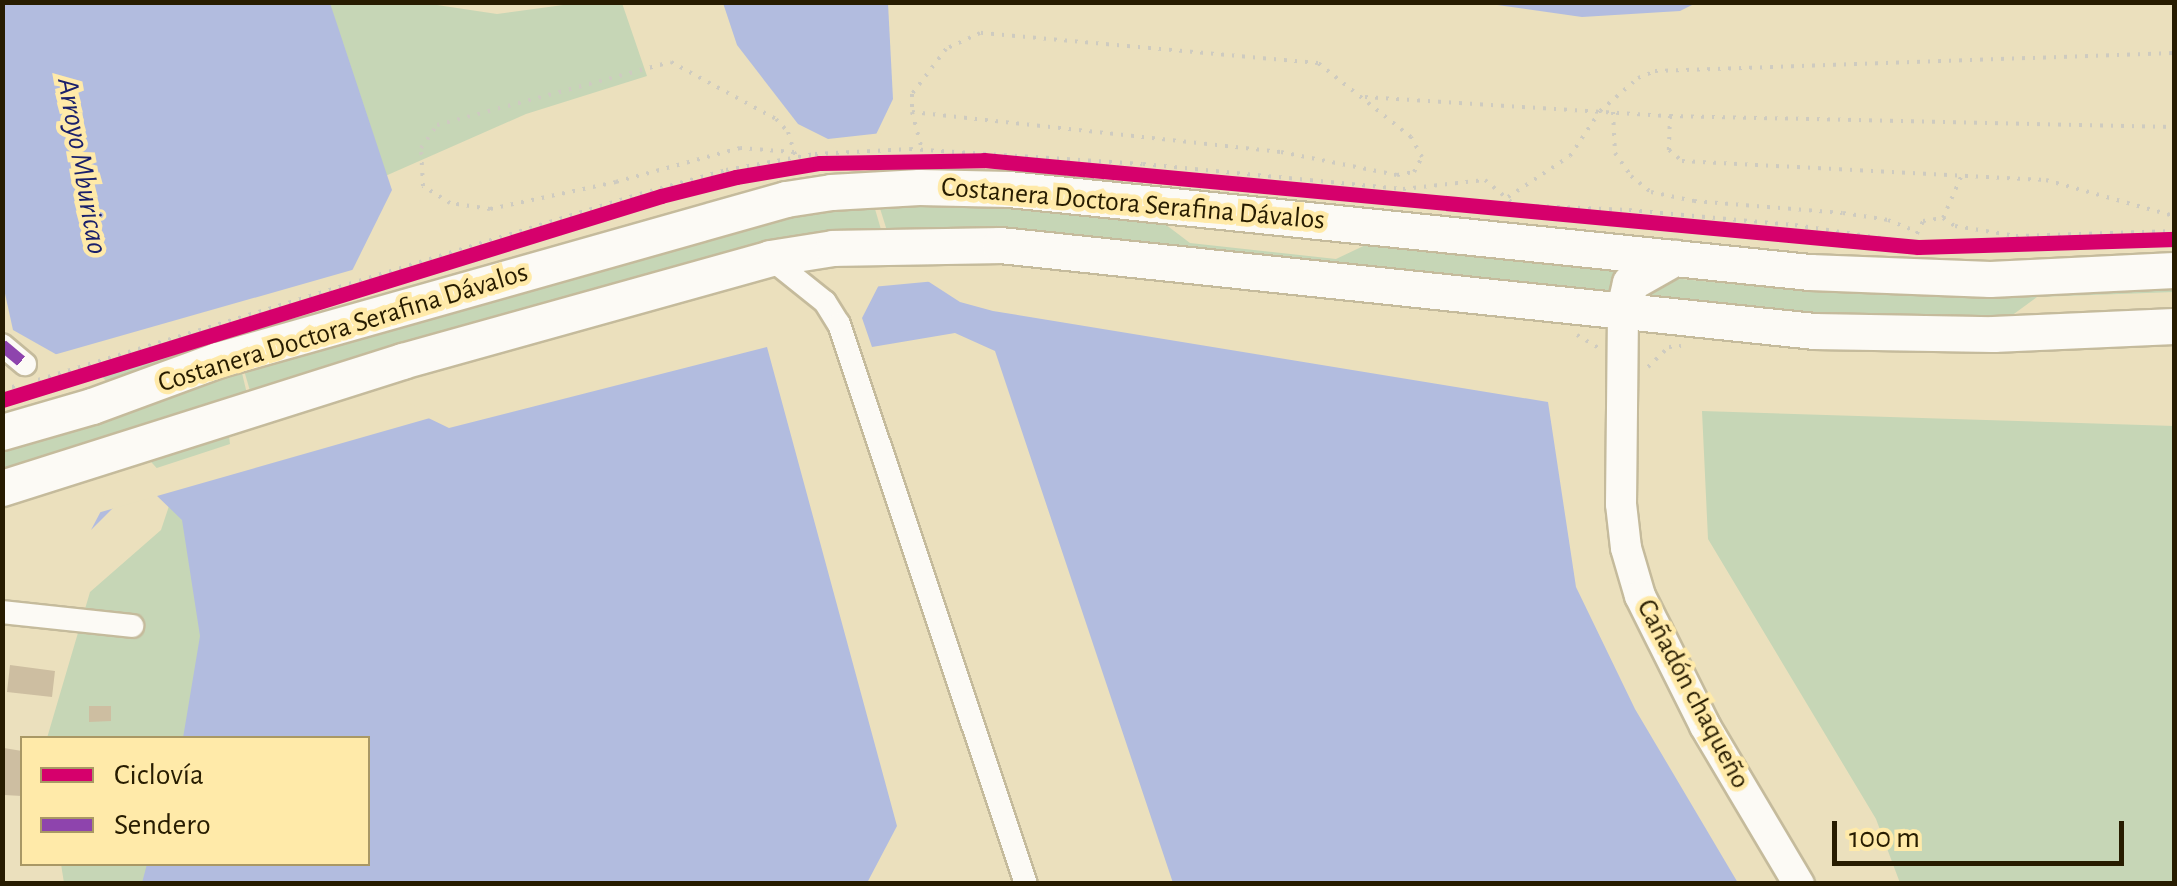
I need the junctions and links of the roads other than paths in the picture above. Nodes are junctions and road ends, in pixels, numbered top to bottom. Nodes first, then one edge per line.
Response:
1 (770, 258) junction
2 (1674, 258) junction
3 (2174, 270) edge
4 (1623, 313) junction
5 (2174, 326) edge
6 (2, 344) edge
7 (25, 364) dead end
8 (2, 432) edge
9 (2, 488) edge
10 (2, 612) edge
11 (132, 626) dead end
12 (1026, 884) edge
13 (1798, 884) edge

1 - 4 highway, Costanera Doctora Serafina Dávalos
1 - 9 highway, Costanera Doctora Serafina Dávalos
1 - 12 street
2 - 3 highway, Costanera Doctora Serafina Dávalos
2 - 4 highway
2 - 8 highway, Costanera Doctora Serafina Dávalos
4 - 5 highway, Costanera Doctora Serafina Dávalos
4 - 13 main road, Cañadón chaqueño
6 - 7 street
10 - 11 street

